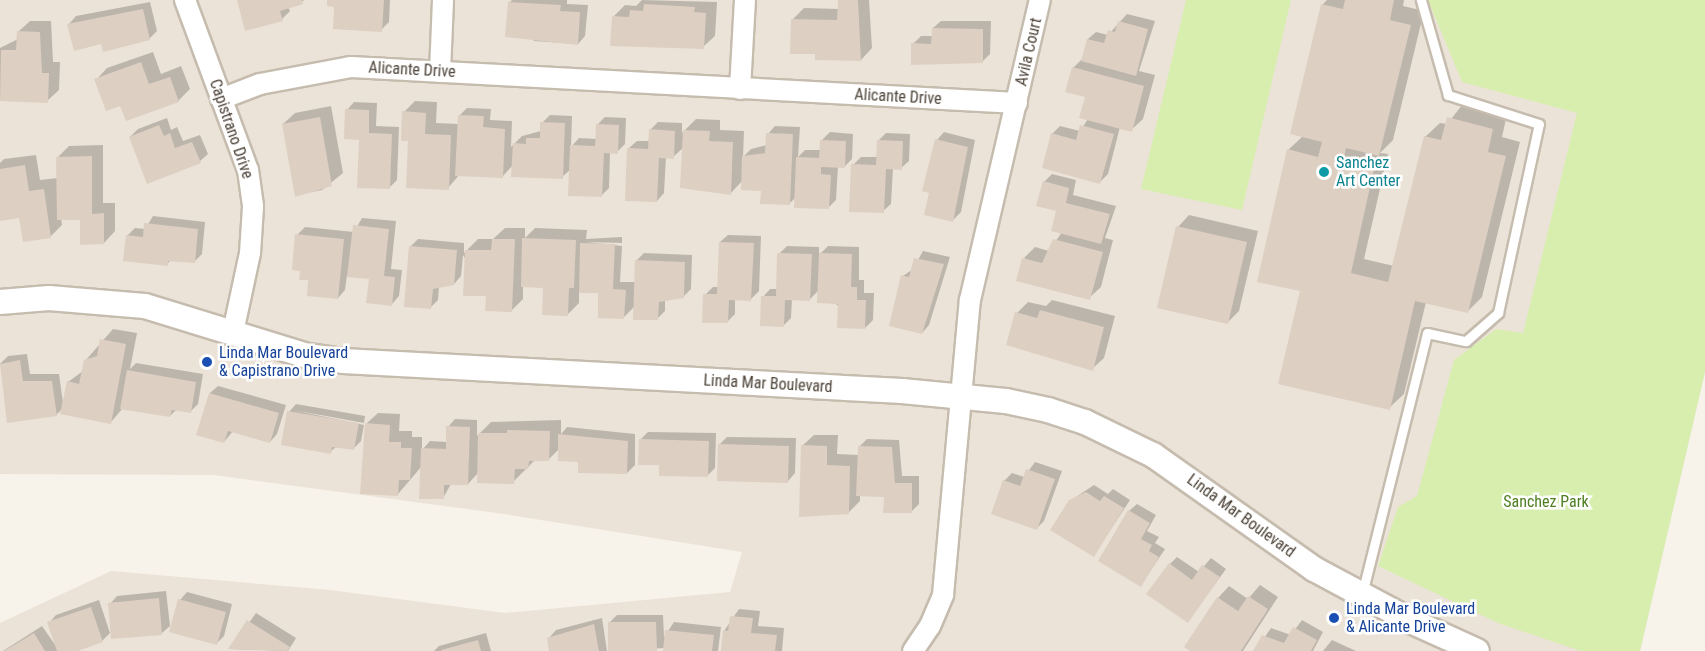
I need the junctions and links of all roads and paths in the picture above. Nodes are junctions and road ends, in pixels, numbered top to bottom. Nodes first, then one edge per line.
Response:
1 (185, 0) edge
2 (443, 0) edge
3 (745, 0) edge
4 (1040, 0) edge
5 (1421, 0) edge
6 (440, 72) junction
7 (740, 89) junction
8 (221, 99) junction
9 (1017, 104) junction
10 (0, 302) edge
11 (233, 332) junction
12 (960, 396) junction
13 (1361, 596) junction
14 (913, 651) edge
15 (1478, 651) edge

1 - 8 street, Capistrano Drive
2 - 6 street
3 - 7 street
4 - 9 street, Avila Court
5 - 13 lane
6 - 7 street, Alicante Drive
6 - 8 street, Alicante Drive
7 - 9 street, Alicante Drive
8 - 11 street, Capistrano Drive
9 - 12 street
10 - 11 street, Linda Mar Boulevard
11 - 12 street, Linda Mar Boulevard
12 - 13 street, Linda Mar Boulevard
12 - 14 street
13 - 15 street, Linda Mar Boulevard

